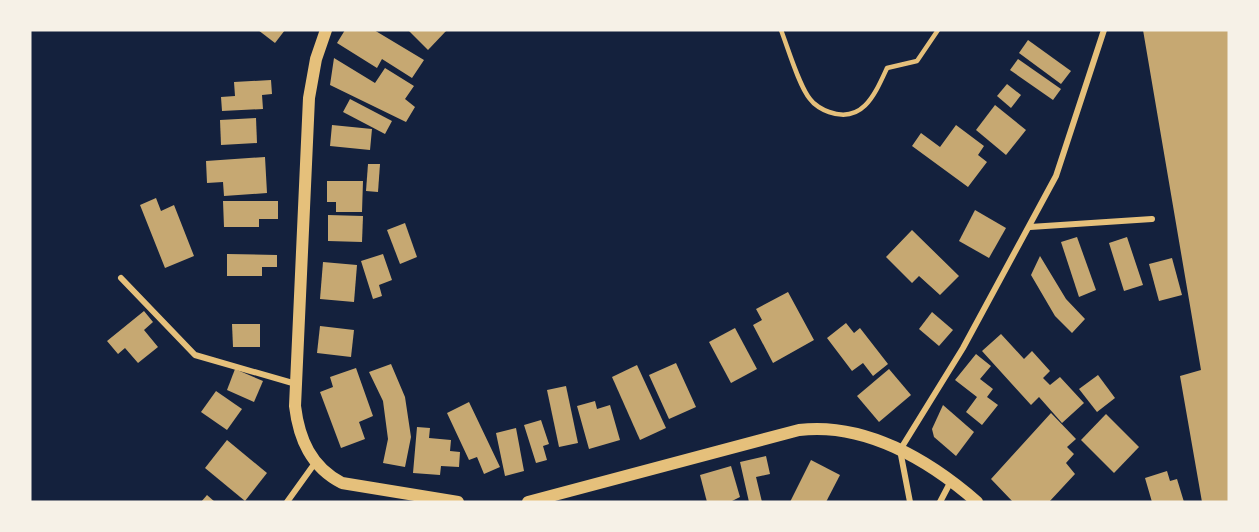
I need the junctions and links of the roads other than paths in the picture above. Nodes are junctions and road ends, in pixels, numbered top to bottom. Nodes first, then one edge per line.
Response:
1 (326, 30) edge
2 (781, 30) edge
3 (938, 30) edge
4 (1104, 30) edge
5 (1152, 219) dead end
6 (1030, 227) junction
7 (121, 278) dead end
8 (296, 384) junction
9 (900, 450) junction
10 (315, 463) junction
11 (952, 480) junction
12 (398, 498) edge
13 (286, 502) edge
14 (458, 502) edge
15 (528, 502) edge
16 (910, 502) edge
17 (940, 502) edge
18 (977, 502) edge

1 - 8 main road
2 - 3 lane
4 - 6 street
5 - 6 street
6 - 9 street
7 - 8 street
8 - 10 main road
9 - 11 main road
9 - 15 main road
9 - 16 street
10 - 12 main road
10 - 13 street
11 - 17 street
11 - 18 main road
12 - 14 main road

